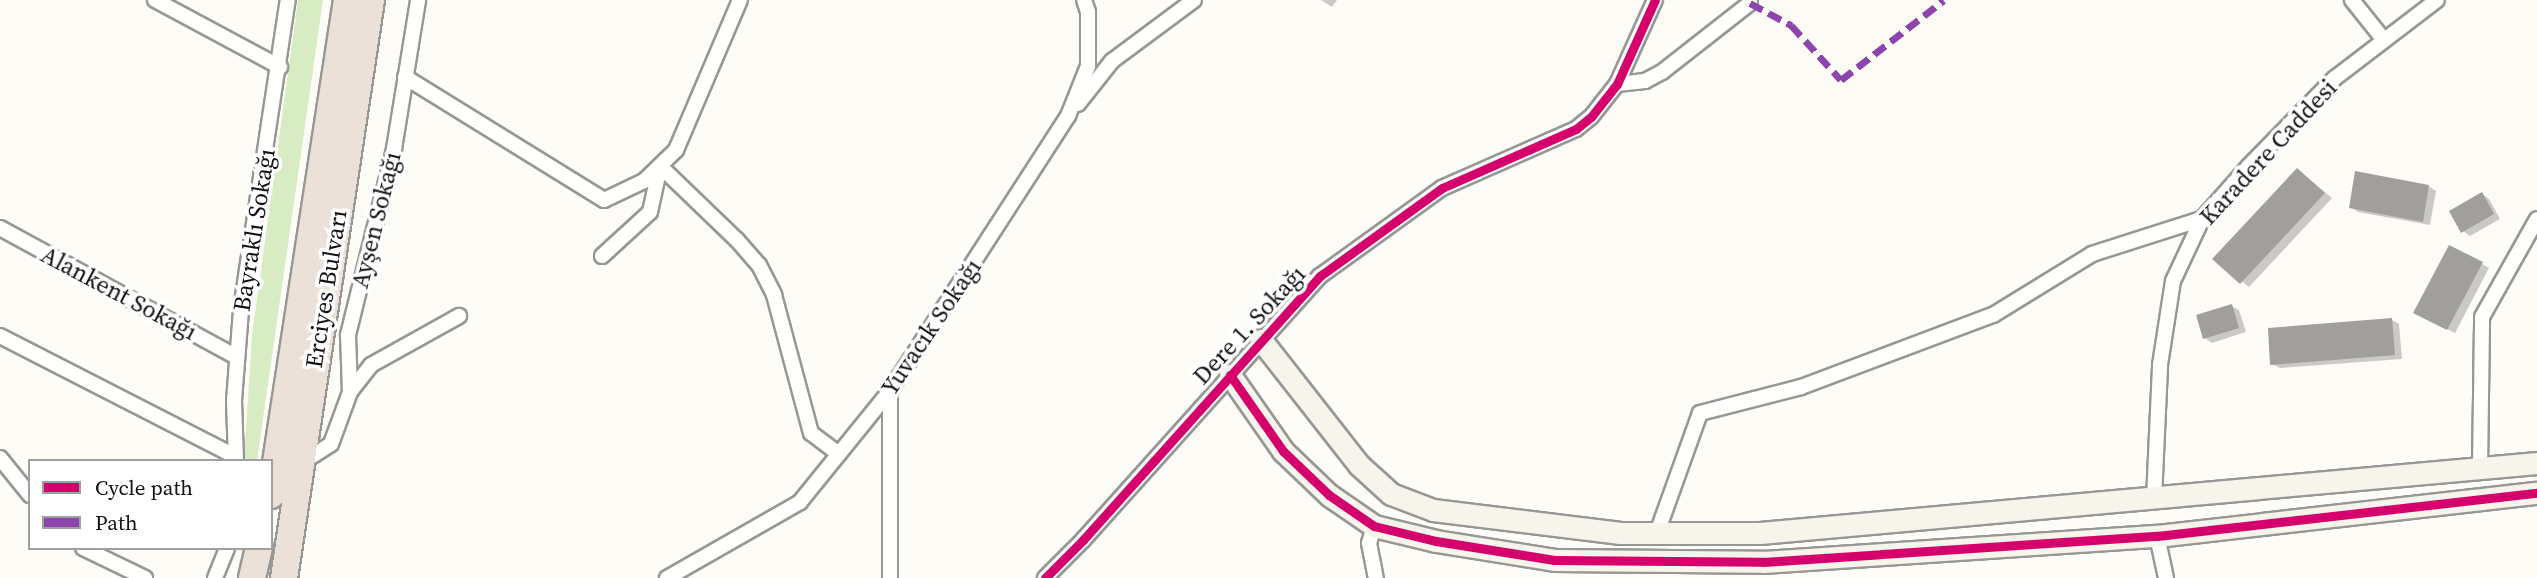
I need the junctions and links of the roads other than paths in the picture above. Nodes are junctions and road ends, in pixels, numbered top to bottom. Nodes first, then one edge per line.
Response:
1 (155, 0) edge
2 (288, 0) edge
3 (347, 0) edge
4 (371, 0) edge
5 (418, 0) edge
6 (740, 0) edge
7 (1084, 0) edge
8 (1194, 0) edge
9 (1655, 0) edge
10 (2352, 0) edge
11 (2437, 0) edge
12 (1750, 3) dead end
13 (2384, 40) junction
14 (280, 67) junction
15 (405, 77) junction
16 (1617, 84) junction
17 (1068, 116) junction
18 (660, 166) junction
19 (2202, 219) junction
20 (2537, 219) edge
21 (0, 229) edge
22 (602, 256) dead end
23 (459, 316) dead end
24 (0, 336) edge
25 (1261, 340) junction
26 (237, 357) junction
27 (1230, 374) junction
28 (890, 391) junction
29 (350, 392) junction
30 (839, 454) junction
31 (300, 455) junction
32 (0, 457) edge
33 (236, 458) edge
34 (2537, 463) edge
35 (2480, 468) junction
36 (273, 482) edge
37 (28, 492) edge
38 (2537, 493) edge
39 (2154, 499) junction
40 (1374, 526) junction
41 (1657, 533) junction
42 (2157, 536) junction
43 (87, 550) edge
44 (226, 550) edge
45 (259, 550) edge
46 (1624, 571) edge
47 (145, 578) edge
48 (215, 578) edge
49 (252, 578) edge
50 (284, 578) edge
51 (667, 578) edge
52 (890, 578) edge
53 (1045, 578) edge
54 (1376, 578) edge
55 (2166, 578) edge

1 - 14 street
2 - 14 street, Bayraklı Sokağı
3 - 36 highway, Erciyes Bulvarı
4 - 31 highway, Erciyes Bulvarı
5 - 15 street, Ayşen Sokağı
6 - 18 street
7 - 17 street, Yuvacık Sokağı
8 - 17 street
9 - 16 street, Dere 1. Sokağı
10 - 13 street
11 - 13 street, Karadere Caddesi
12 - 16 street
13 - 19 street, Karadere Caddesi
14 - 26 street, Bayraklı Sokağı
15 - 18 street
15 - 29 street, Ayşen Sokağı
16 - 25 street, Dere 1. Sokağı
17 - 28 street, Yuvacık Sokağı
18 - 22 street
18 - 30 street
19 - 39 street, Karadere Caddesi
19 - 41 street
20 - 35 street
21 - 26 street, Alankent Sokağı
23 - 29 street
24 - 33 street
25 - 27 street, Dere 1. Sokağı
25 - 41 street
26 - 33 street, Bayraklı Sokağı
27 - 40 street
27 - 53 street, Dere 1. Sokağı
28 - 30 street, Yuvacık Sokağı
28 - 52 street
29 - 31 street, Ayşen Sokağı
30 - 51 street, Yuvacık Sokağı
31 - 50 highway, Erciyes Bulvarı
32 - 37 street
34 - 35 street
35 - 39 street
38 - 42 street
39 - 41 street
40 - 46 street
40 - 54 street
42 - 46 street
42 - 55 street
43 - 47 street
44 - 48 street
45 - 49 highway

